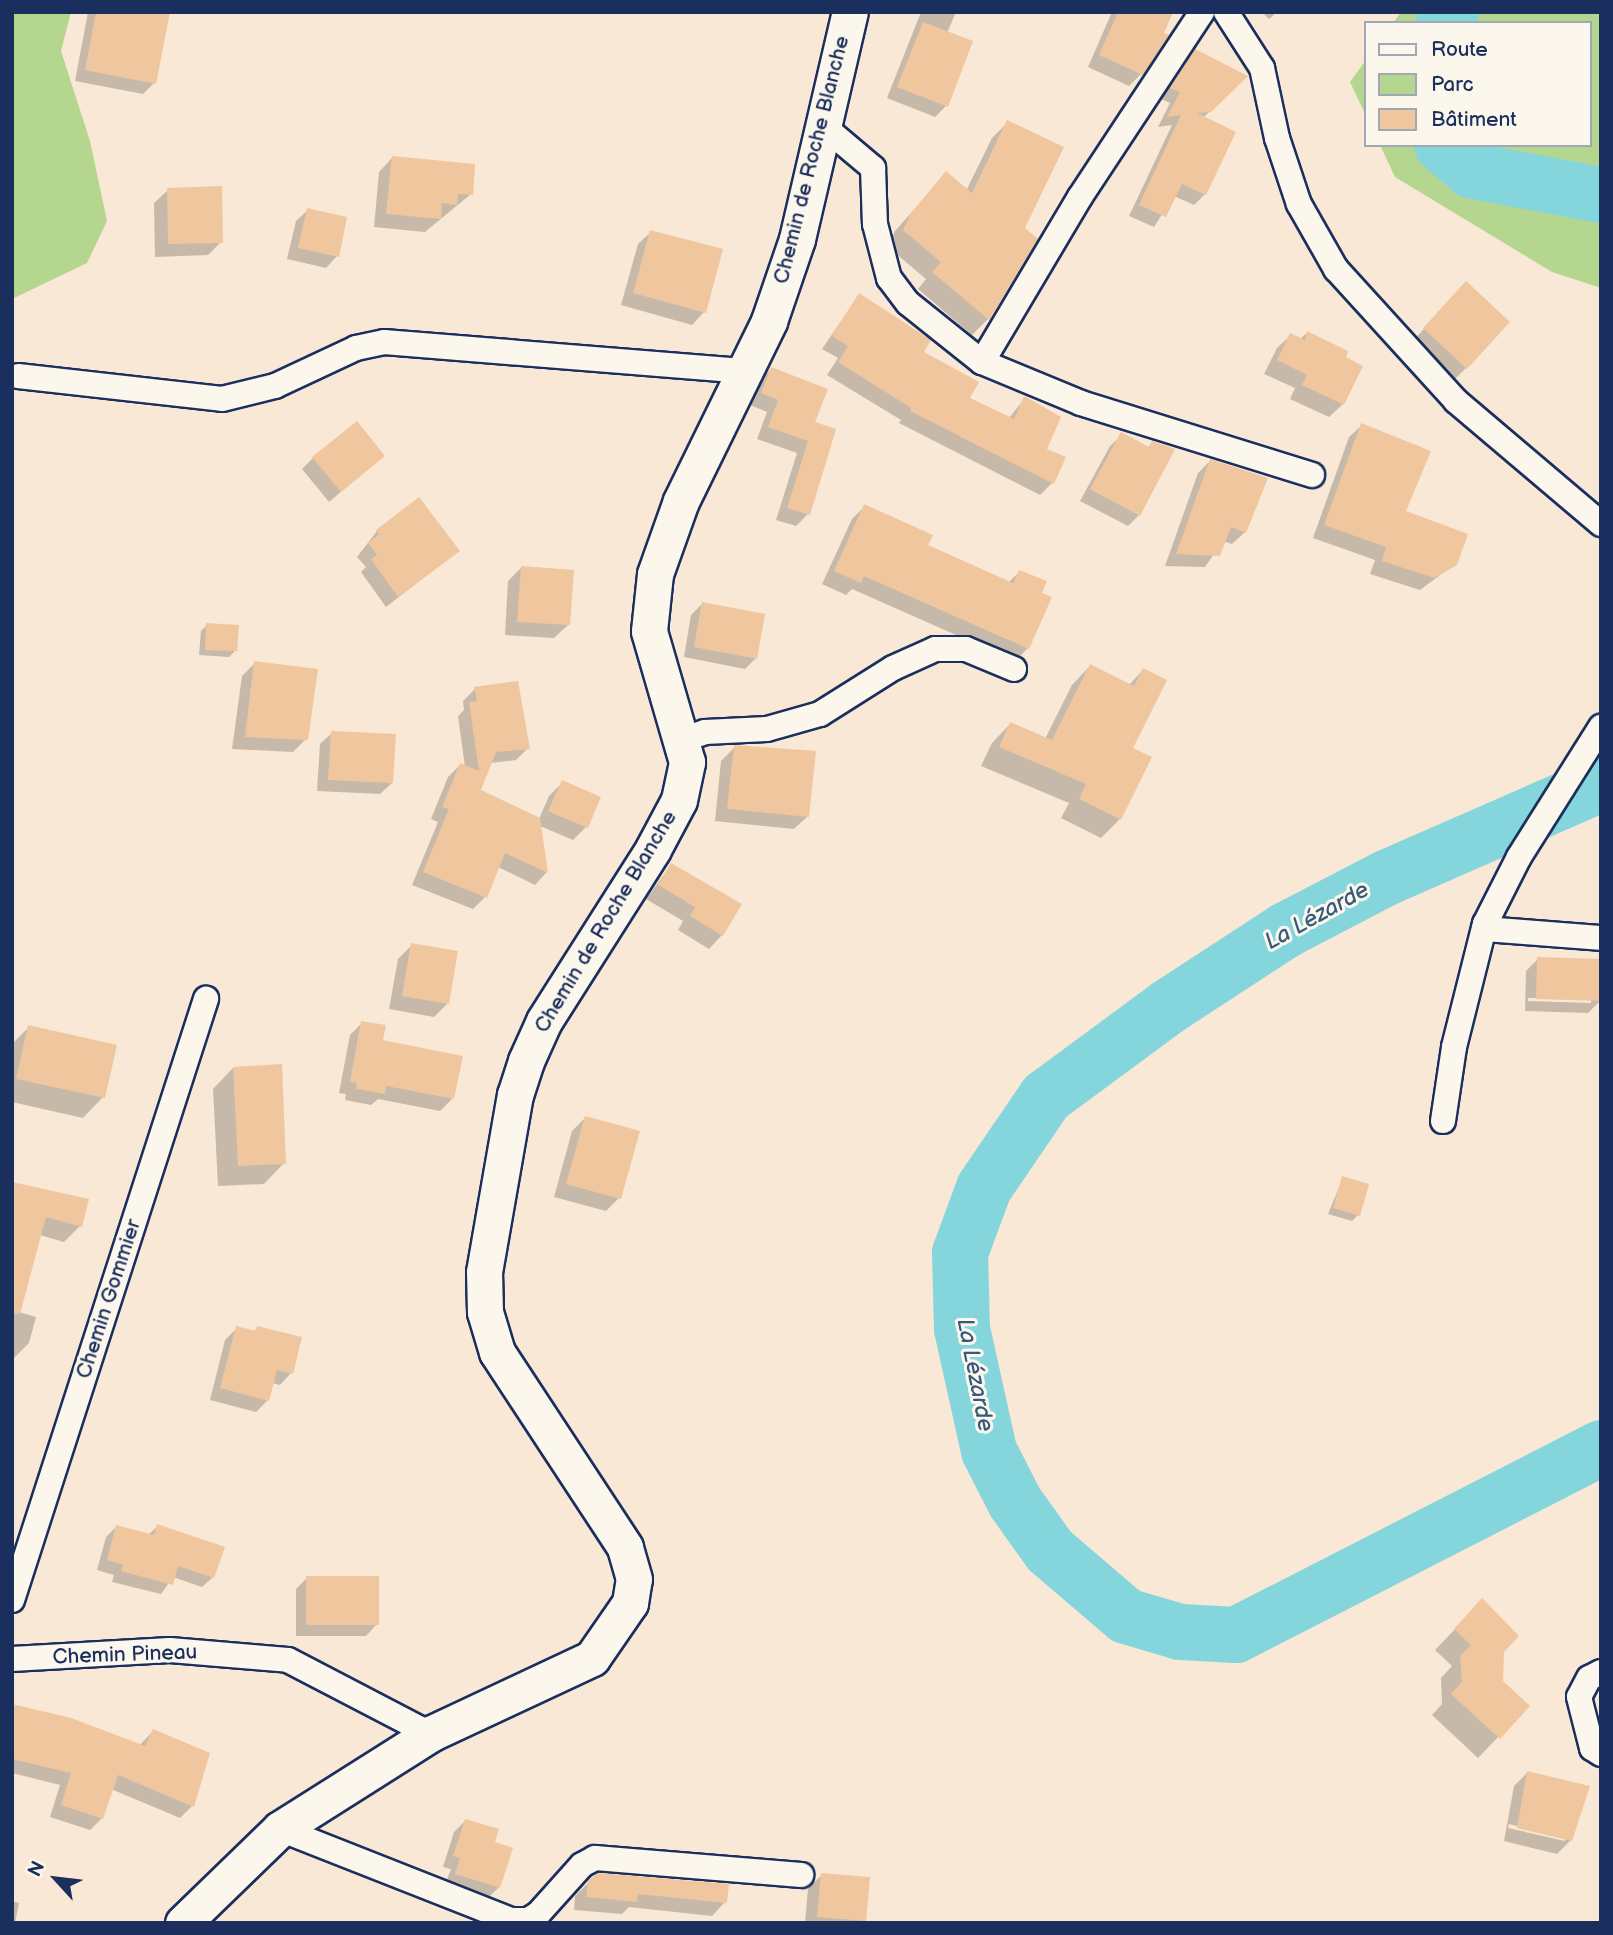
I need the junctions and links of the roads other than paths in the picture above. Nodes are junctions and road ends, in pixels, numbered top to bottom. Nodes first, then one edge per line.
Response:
1 (850, 12) edge
2 (1202, 12) edge
3 (1226, 12) edge
4 (822, 125) junction
5 (982, 362) junction
6 (746, 371) junction
7 (18, 376) dead end
8 (1311, 475) dead end
9 (1601, 524) edge
10 (1014, 669) dead end
11 (1601, 727) edge
12 (681, 740) junction
13 (1484, 929) junction
14 (1601, 938) edge
15 (205, 999) dead end
16 (1443, 1121) dead end
17 (12, 1600) edge
18 (12, 1659) edge
19 (1601, 1672) edge
20 (430, 1734) junction
21 (1601, 1754) edge
22 (280, 1829) junction
23 (801, 1875) dead end
24 (183, 1923) edge

1 - 4 main road, Chemin de Roche Blanche
2 - 5 street
3 - 9 street
4 - 5 street
4 - 6 main road, Chemin de Roche Blanche
5 - 8 street
6 - 7 street
6 - 12 main road, Chemin de Roche Blanche
10 - 12 street
11 - 13 street
12 - 20 main road, Chemin de Roche Blanche
13 - 14 street
13 - 16 street
15 - 17 street, Chemin Gommier
18 - 20 street, Chemin Pineau
19 - 21 street
20 - 22 main road, Chemin de Roche Blanche
22 - 23 street
22 - 24 main road, Chemin de Roche Blanche

